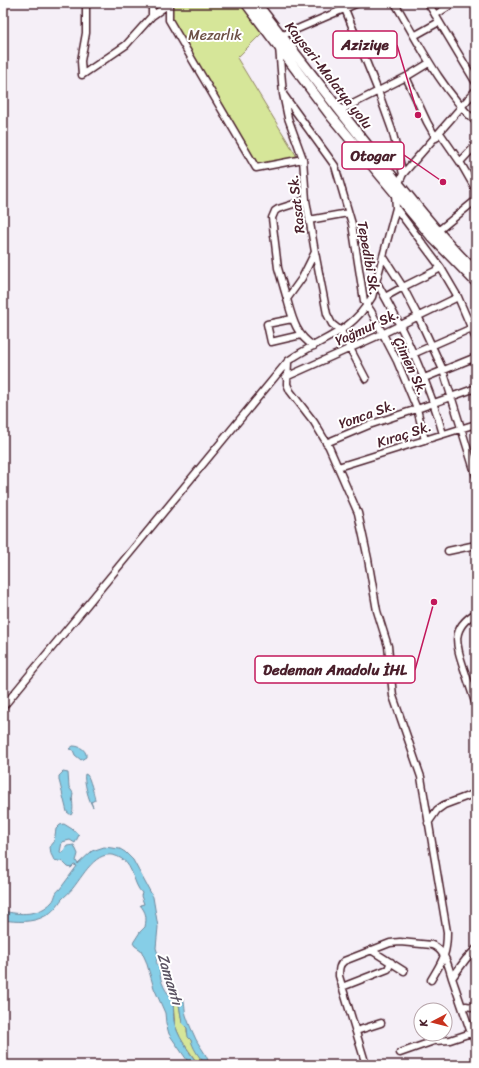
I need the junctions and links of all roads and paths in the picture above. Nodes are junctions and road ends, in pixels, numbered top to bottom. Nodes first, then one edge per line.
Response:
1 (86, 3) edge
2 (152, 3) edge
3 (246, 3) edge
4 (256, 3) edge
5 (358, 3) edge
6 (395, 3) edge
7 (428, 3) edge
8 (454, 3) edge
9 (170, 4) edge
10 (348, 6) edge
11 (435, 15) junction
12 (152, 16) junction
13 (439, 22) junction
14 (281, 36) junction
15 (414, 36) junction
16 (279, 46) junction
17 (429, 63) junction
18 (406, 77) junction
19 (476, 83) edge
20 (476, 90) edge
21 (378, 91) junction
22 (283, 94) junction
23 (461, 108) junction
24 (339, 111) junction
25 (476, 122) edge
26 (438, 135) junction
27 (476, 145) edge
28 (304, 159) junction
29 (460, 162) junction
30 (403, 174) junction
31 (396, 187) junction
32 (476, 190) edge
33 (306, 200) junction
34 (476, 200) edge
35 (396, 208) junction
36 (348, 213) junction
37 (309, 220) junction
38 (438, 231) junction
39 (314, 252) junction
40 (383, 256) junction
41 (441, 268) junction
42 (476, 272) edge
43 (376, 281) junction
44 (476, 282) edge
45 (403, 287) junction
46 (385, 297) junction
47 (458, 297) junction
48 (287, 299) junction
49 (366, 306) junction
50 (418, 316) junction
51 (292, 319) junction
52 (400, 326) junction
53 (472, 328) junction
54 (341, 331) junction
55 (382, 334) junction
56 (301, 335) junction
57 (476, 339) edge
58 (432, 345) junction
59 (314, 346) junction
60 (350, 348) junction
61 (414, 353) junction
62 (476, 357) edge
63 (288, 361) junction
64 (397, 361) junction
65 (443, 370) junction
66 (286, 377) junction
67 (424, 378) junction
68 (366, 379) dead end
69 (407, 385) junction
70 (476, 388) edge
71 (451, 397) junction
72 (434, 403) junction
73 (417, 409) junction
74 (476, 424) edge
75 (462, 428) junction
76 (443, 434) junction
77 (425, 440) junction
78 (326, 443) junction
79 (473, 451) edge
80 (338, 467) junction
81 (476, 476) edge
82 (476, 545) edge
83 (448, 551) dead end
84 (476, 613) edge
85 (476, 705) edge
86 (3, 707) edge
87 (476, 793) edge
88 (428, 823) junction
89 (476, 949) edge
90 (371, 950) junction
91 (445, 957) junction
92 (391, 962) junction
93 (404, 971) dead end
94 (452, 978) junction
95 (431, 980) dead end
96 (342, 987) junction
97 (476, 1002) edge
98 (462, 1006) junction
99 (381, 1023) dead end
100 (356, 1031) junction
101 (471, 1033) junction
102 (476, 1042) edge
103 (400, 1053) dead end
104 (366, 1065) edge

1 - 12 street
2 - 12 street
3 - 16 highway, Kayseri-Malatya yolu
4 - 14 highway, Kayseri-Malatya yolu
5 - 10 street
6 - 15 street
7 - 11 street
8 - 11 street
9 - 12 street
9 - 28 street
10 - 14 street
10 - 21 street
11 - 13 street
13 - 15 street
13 - 19 street
14 - 24 highway, Kayseri-Malatya yolu
15 - 17 street
16 - 22 street, Rasat Sk.
16 - 31 highway, Kayseri-Malatya yolu
17 - 18 street
17 - 23 street
18 - 21 street
18 - 26 street
20 - 23 street
21 - 24 street
21 - 30 street
22 - 28 street, Rasat Sk.
22 - 36 street, Tepedibi Sk.
23 - 25 street
23 - 26 street
24 - 31 highway, Kayseri-Malatya yolu
26 - 29 street
26 - 30 street
27 - 29 street
28 - 33 street, Rasat Sk.
29 - 32 street
30 - 31 street
31 - 35 street
31 - 38 highway, Kayseri-Malatya yolu
31 - 44 highway, Kayseri-Malatya yolu
33 - 37 street, Rasat Sk.
33 - 48 street
34 - 38 street
35 - 40 street
35 - 41 street
36 - 37 street
36 - 49 street, Tepedibi Sk.
37 - 39 street, Rasat Sk.
38 - 42 highway, Kayseri-Malatya yolu
39 - 48 street, Rasat Sk.
39 - 54 street
40 - 43 street
40 - 45 street
41 - 45 street
41 - 47 street
43 - 46 street
43 - 49 street
45 - 46 street
45 - 50 street
46 - 52 street
47 - 50 street, Yağmur Sk.
47 - 53 street
48 - 51 street
49 - 54 street
49 - 55 street, Çimen Sk.
50 - 52 street, Yağmur Sk.
50 - 58 street
51 - 56 street
51 - 56 street
52 - 55 street, Yağmur Sk.
52 - 61 street
53 - 57 street
53 - 58 street
54 - 59 street
54 - 60 street
55 - 60 street, Yağmur Sk.
55 - 64 street, Çimen Sk.
56 - 59 street
58 - 61 street
58 - 65 street
59 - 63 street
60 - 66 street, Yağmur Sk.
60 - 68 street
61 - 64 street
61 - 67 street
62 - 65 street
63 - 66 street
63 - 86 street
64 - 69 street, Çimen Sk.
65 - 67 street
65 - 71 street
66 - 78 street
67 - 69 street
67 - 72 street
69 - 73 street, Çimen Sk.
70 - 71 street, Yonca Sk.
71 - 72 street, Yonca Sk.
71 - 75 street
72 - 73 street, Yonca Sk.
72 - 76 street
73 - 77 street, Çimen Sk.
73 - 78 street, Yonca Sk.
74 - 75 street, Kıraç Sk.
75 - 76 street, Kıraç Sk.
75 - 79 street
76 - 77 street, Kıraç Sk.
77 - 80 street, Kıraç Sk.
78 - 80 street
79 - 81 street
80 - 88 street
82 - 83 street
84 - 85 street
87 - 88 street
88 - 91 street
89 - 94 street
90 - 91 street
90 - 92 street
90 - 96 street
91 - 94 street
91 - 95 street
92 - 93 street
92 - 96 street
94 - 98 street
96 - 100 street
97 - 98 street
98 - 101 street
99 - 100 street
100 - 104 street
101 - 102 street
101 - 103 street

